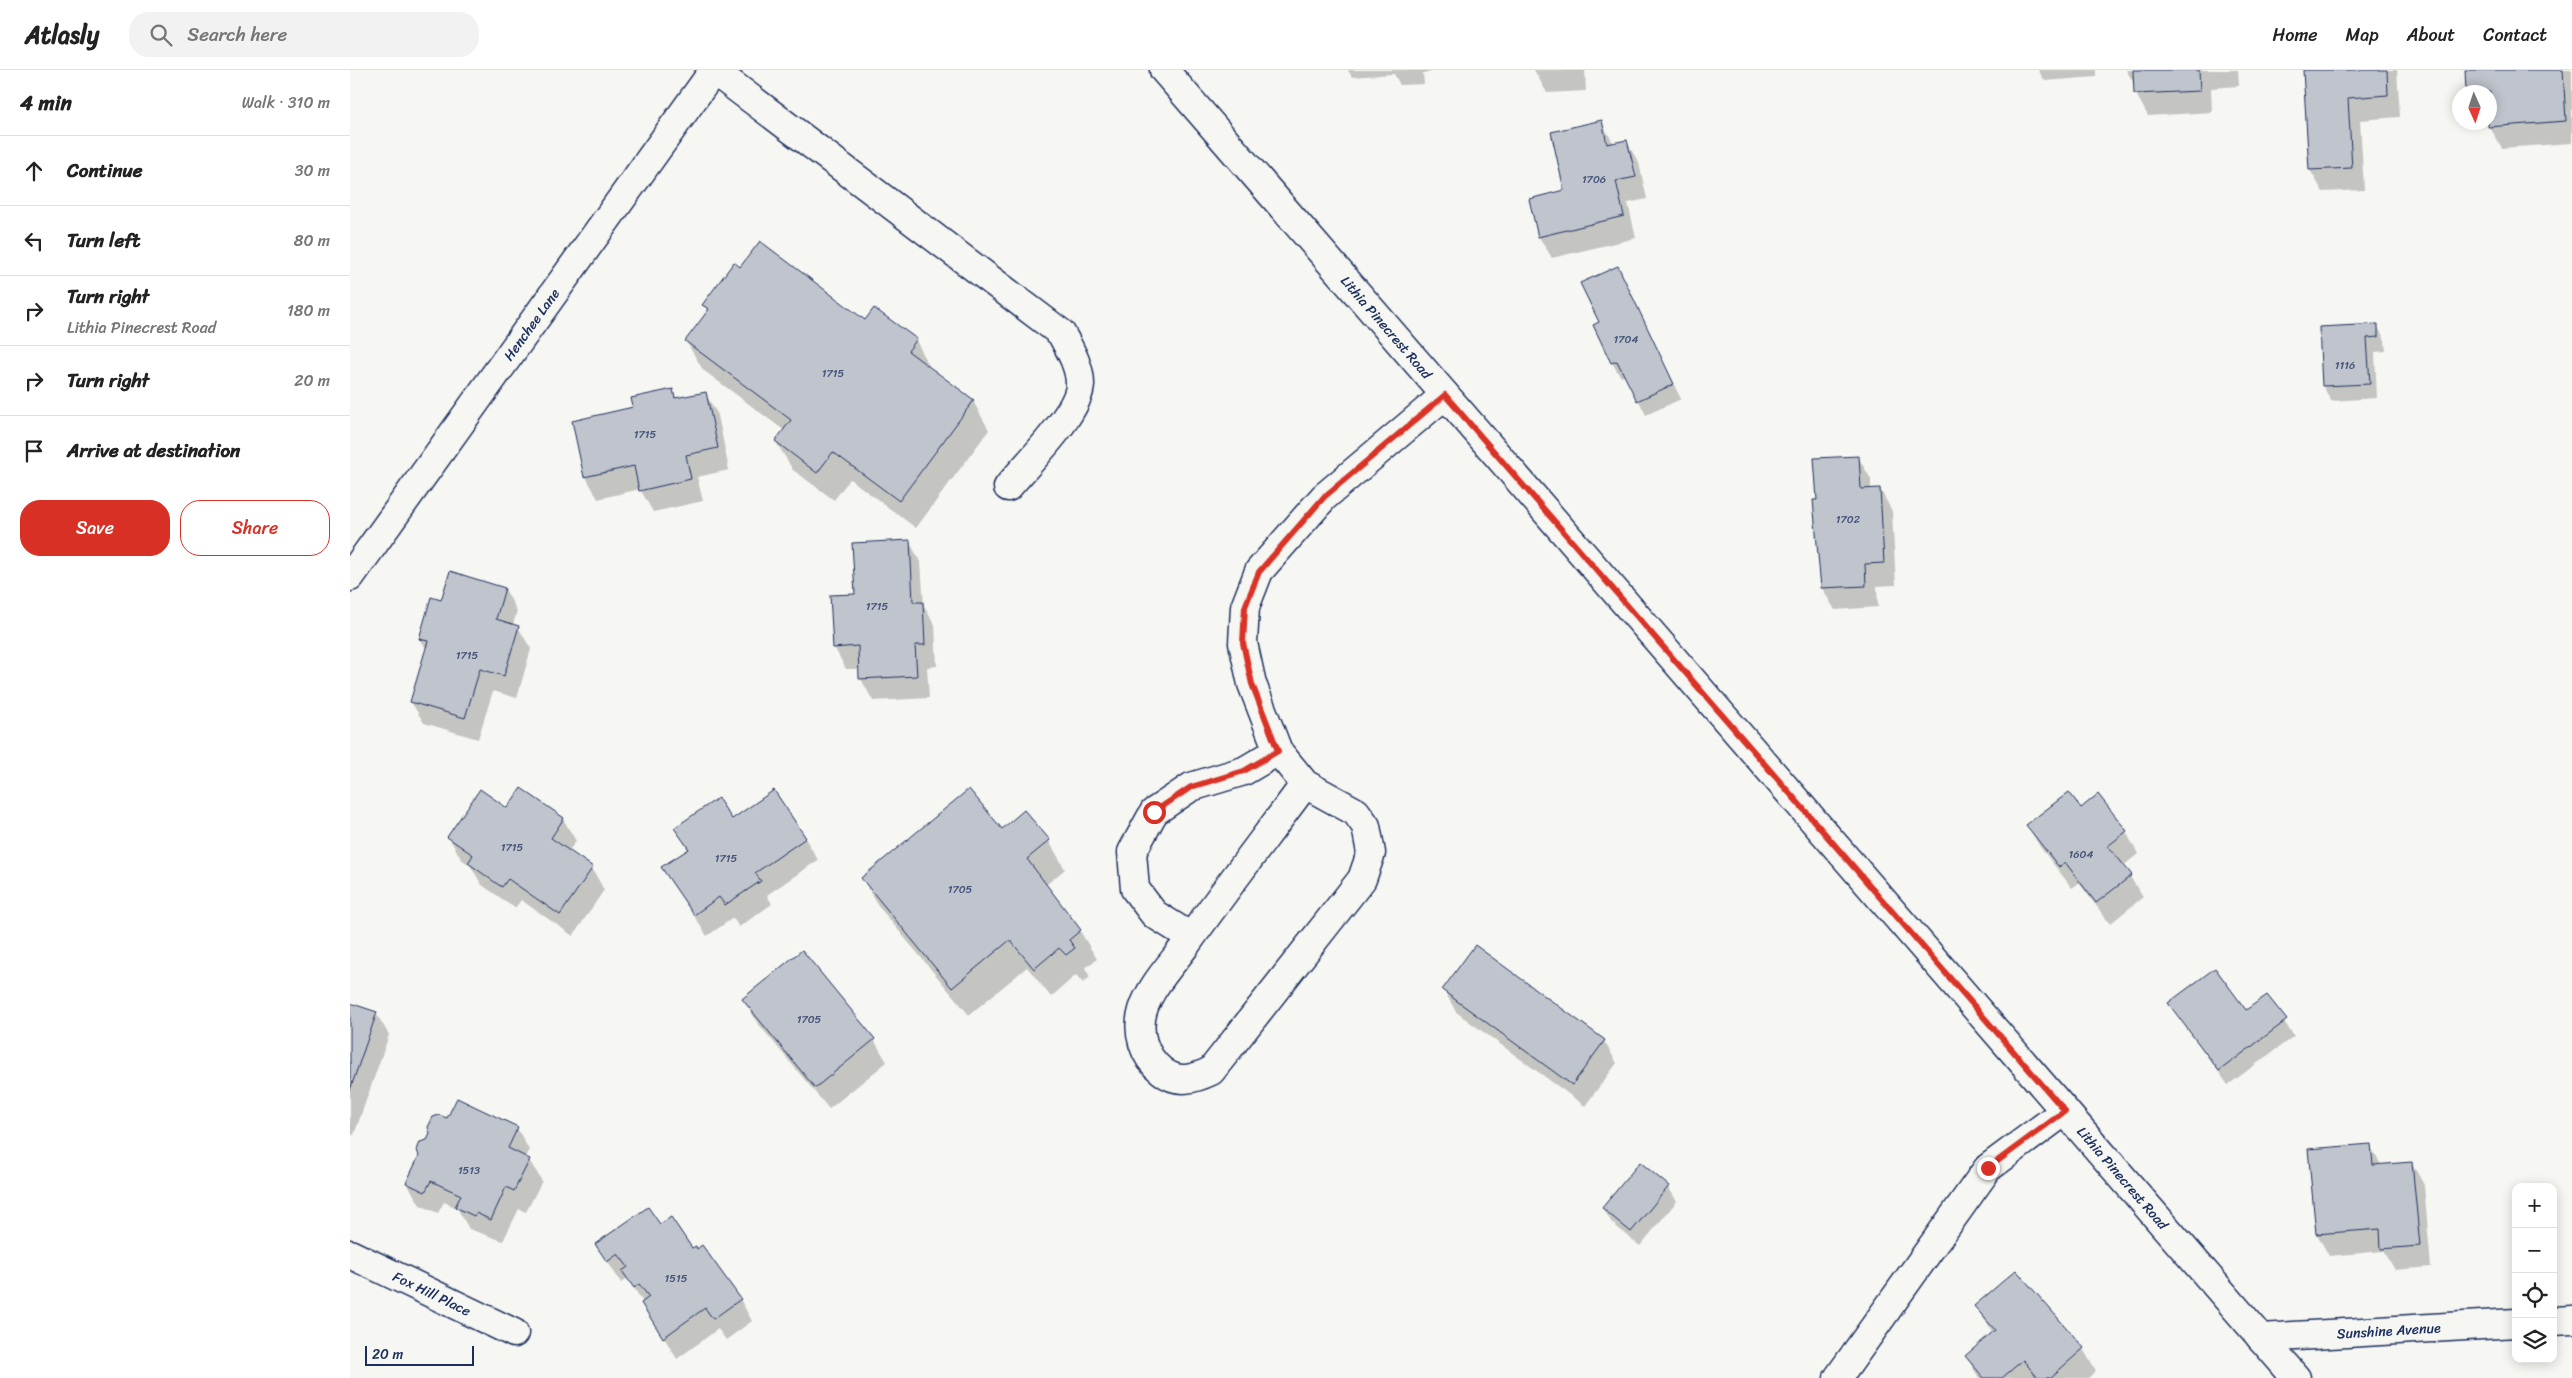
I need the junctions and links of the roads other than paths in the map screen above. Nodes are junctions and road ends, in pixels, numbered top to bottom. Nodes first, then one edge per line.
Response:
1 (713, 70) edge
2 (1164, 70) edge
3 (1445, 395) junction
4 (1008, 487) dead end
5 (350, 577) edge
6 (1278, 751) junction
7 (1305, 784) junction
8 (1191, 937) junction
9 (2065, 1111) junction
10 (350, 1254) edge
11 (2572, 1320) edge
12 (2557, 1321) edge
13 (2512, 1323) edge
14 (514, 1333) dead end
15 (2261, 1338) junction
16 (1838, 1378) edge
17 (2296, 1378) edge

1 - 4 main road
1 - 5 main road, Henchee Lane
2 - 3 main road, Lithia Pinecrest Road
3 - 6 main road
3 - 9 main road, Lithia Pinecrest Road
6 - 7 main road
6 - 8 main road
7 - 8 main road
7 - 8 main road
9 - 15 main road, Lithia Pinecrest Road
9 - 16 main road
10 - 14 main road, Fox Hill Place
11 - 12 main road
13 - 15 main road, Sunshine Avenue
15 - 17 main road, Lithia Pinecrest Road

